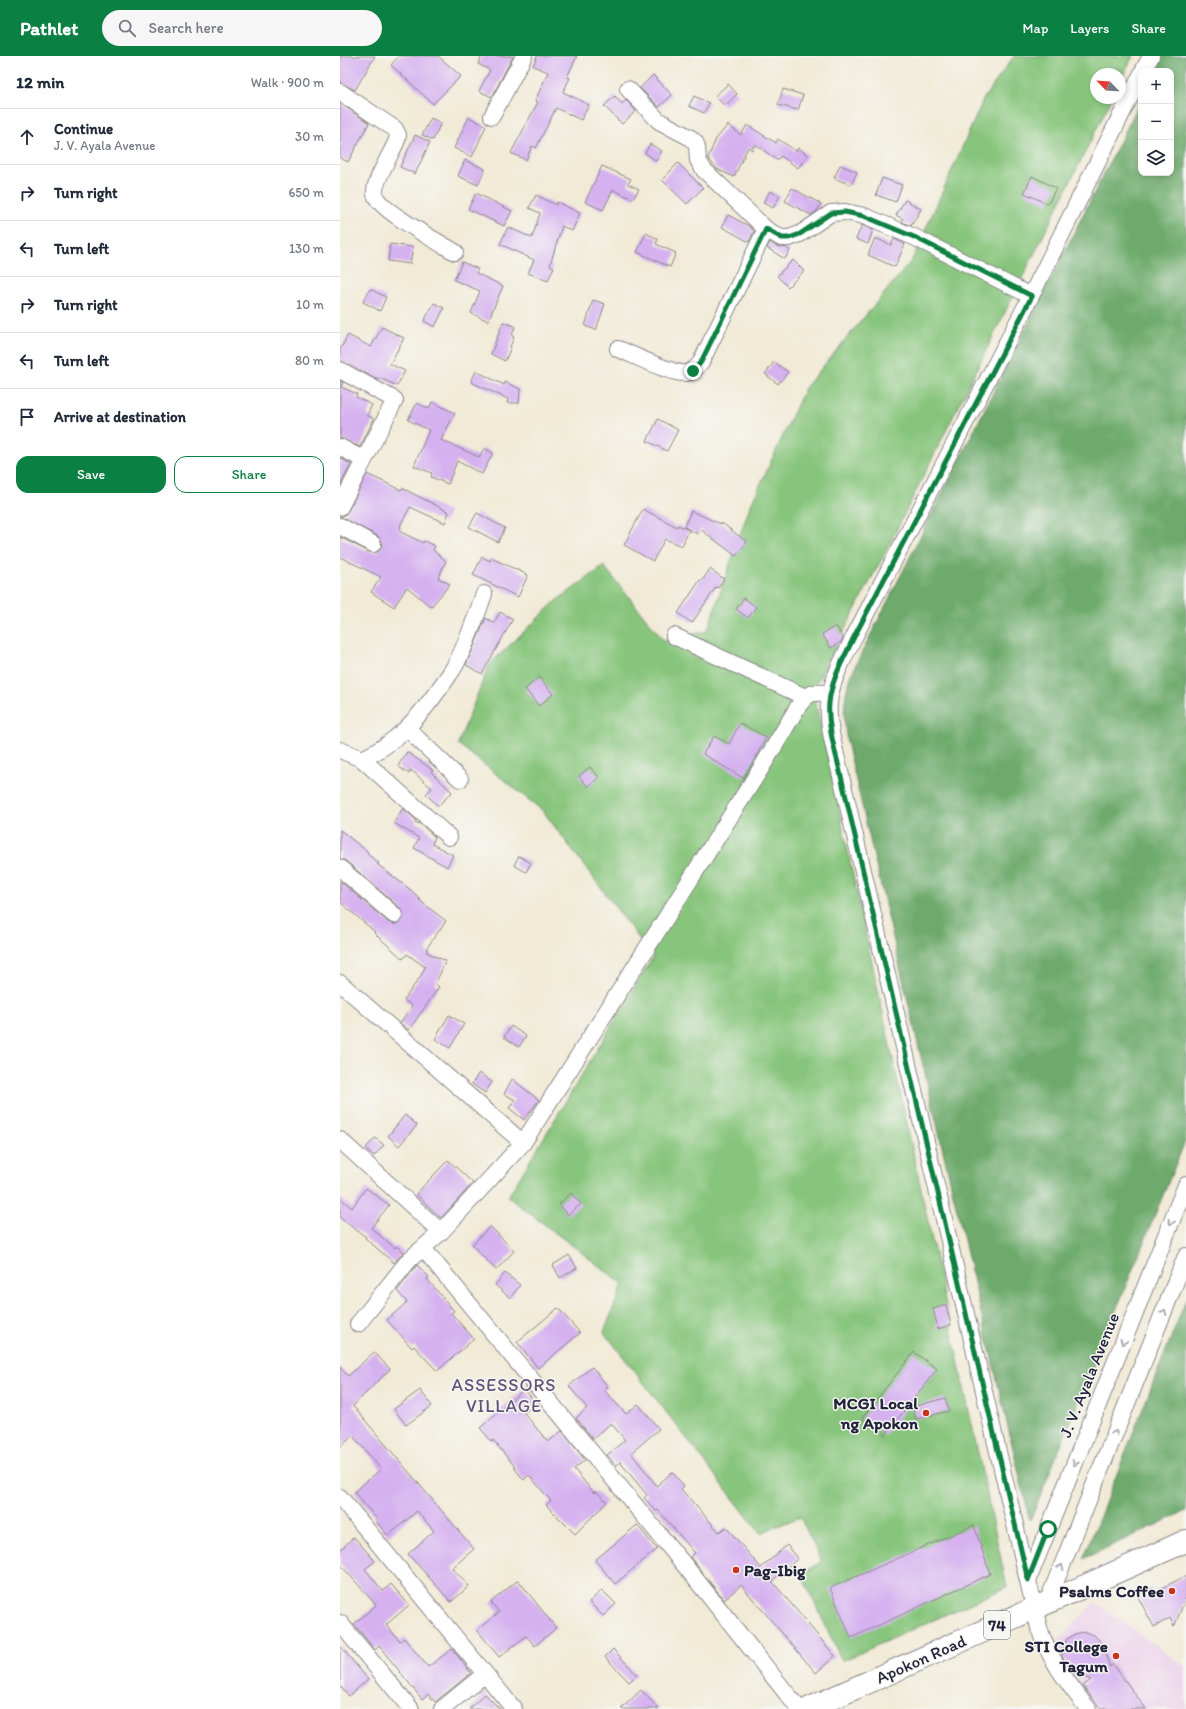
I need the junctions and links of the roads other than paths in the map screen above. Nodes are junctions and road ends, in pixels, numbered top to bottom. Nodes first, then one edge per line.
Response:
1 (524, 56) edge
2 (1150, 56) edge
3 (1144, 68) edge
4 (1138, 81) edge
5 (628, 89) dead end
6 (340, 92) edge
7 (492, 116) dead end
8 (766, 229) junction
9 (455, 252) dead end
10 (1032, 296) junction
11 (618, 349) dead end
12 (340, 370) edge
13 (340, 447) edge
14 (364, 460) junction
15 (340, 506) edge
16 (340, 526) edge
17 (373, 544) dead end
18 (484, 594) dead end
19 (674, 636) dead end
20 (830, 694) junction
21 (805, 697) junction
22 (408, 728) junction
23 (340, 750) edge
24 (362, 759) junction
25 (460, 780) dead end
26 (449, 837) dead end
27 (340, 868) edge
28 (394, 915) dead end
29 (340, 983) edge
30 (340, 1140) edge
31 (523, 1143) junction
32 (1186, 1185) edge
33 (441, 1232) junction
34 (423, 1248) junction
35 (1186, 1256) edge
36 (358, 1324) dead end
37 (340, 1497) edge
38 (1186, 1541) edge
39 (1028, 1580) junction
40 (1041, 1606) junction
41 (340, 1623) edge
42 (485, 1674) junction
43 (411, 1709) edge
44 (442, 1709) edge
45 (514, 1709) edge
46 (799, 1709) edge
47 (808, 1709) edge
48 (1088, 1709) edge

1 - 7 street
2 - 3 street
4 - 10 street
5 - 8 street
6 - 9 street
8 - 10 street
8 - 11 street
10 - 20 street
12 - 14 street
13 - 14 street
14 - 15 street
16 - 17 street
18 - 22 street
19 - 21 street
20 - 21 street
20 - 39 street
21 - 31 street
22 - 24 street
22 - 25 street
23 - 24 street
24 - 26 street
27 - 28 street
29 - 31 street
30 - 33 street
31 - 33 street
32 -> 39 street, J. V. Ayala Avenue
33 - 34 street
34 - 36 street
34 - 46 street
40 -> 35 street
37 - 42 street
38 - 40 highway, Apokon Road / 74
39 - 40 street
40 - 47 highway, Apokon Road / 74
40 - 48 street
41 - 43 street
42 - 44 street
42 - 45 street

